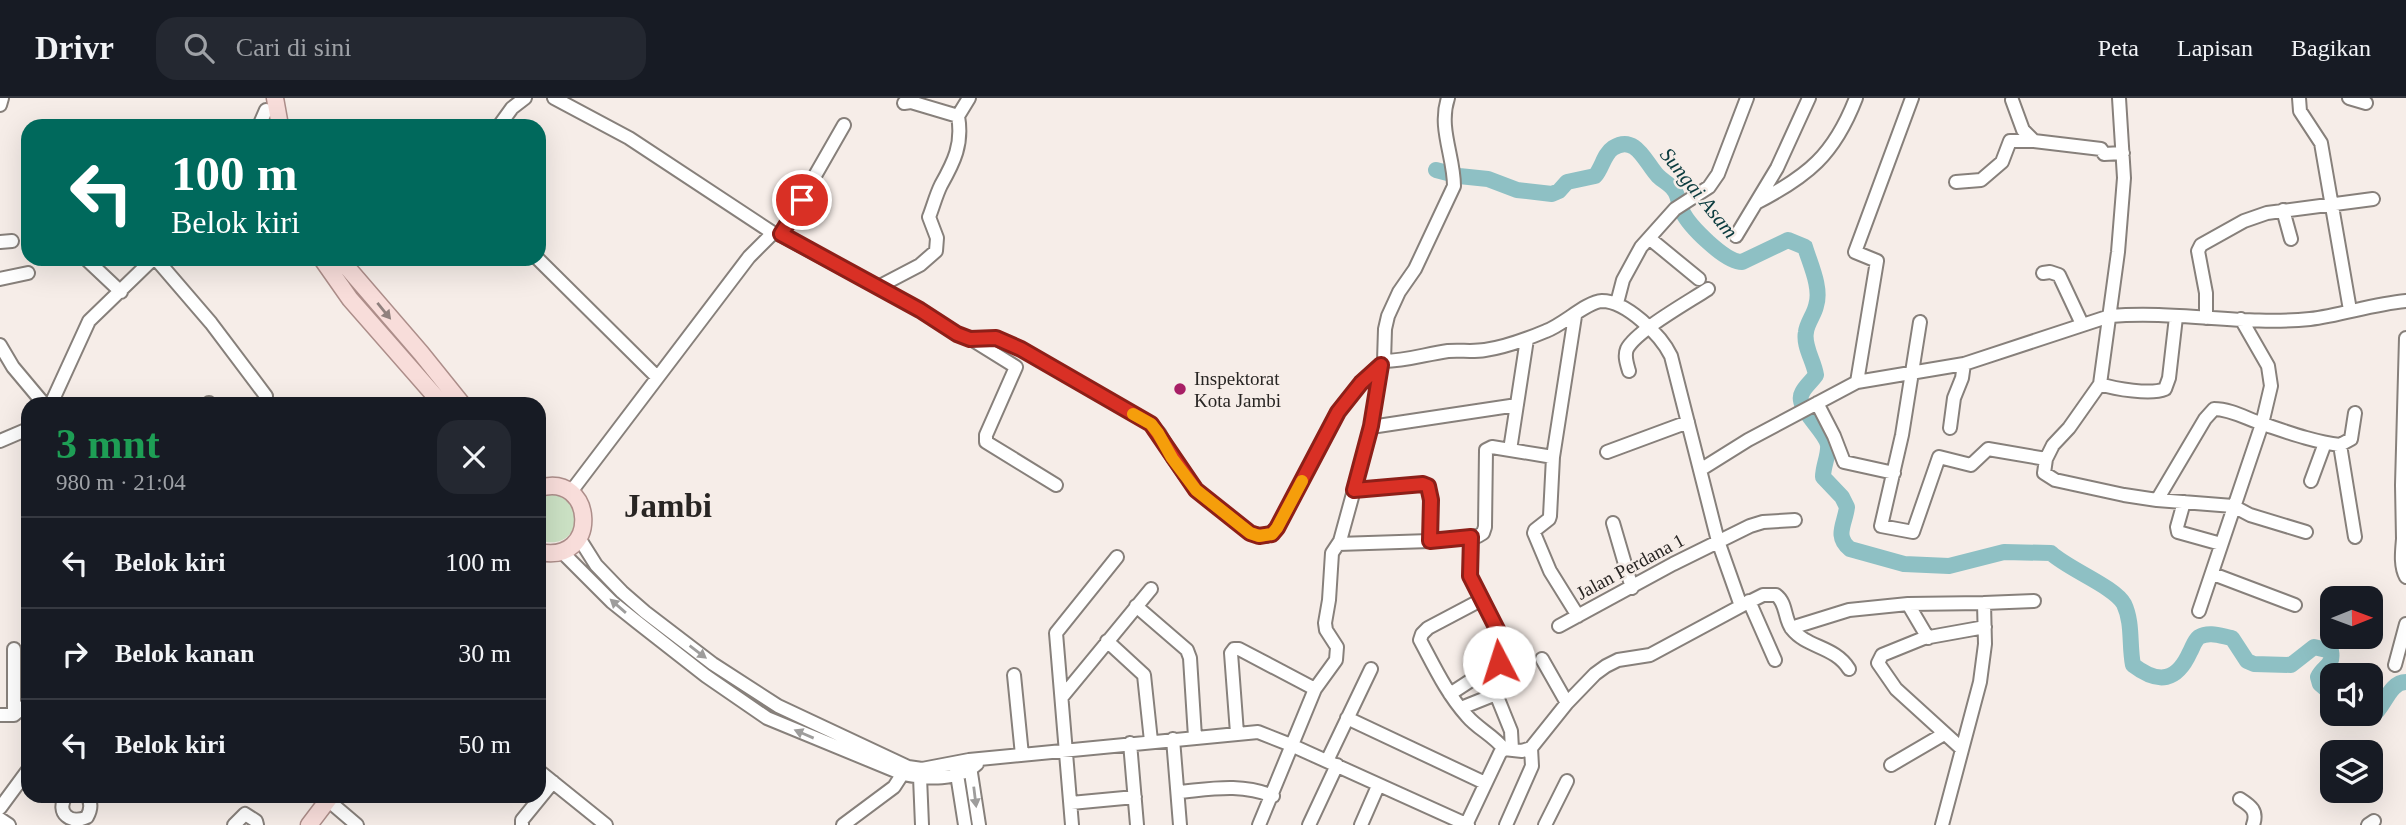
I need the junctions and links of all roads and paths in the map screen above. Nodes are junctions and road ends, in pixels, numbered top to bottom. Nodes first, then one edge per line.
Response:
1 (2, 98) edge
2 (525, 98) edge
3 (554, 98) edge
4 (969, 98) edge
5 (1448, 98) edge
6 (1747, 98) edge
7 (1809, 98) edge
8 (1856, 98) edge
9 (1912, 98) edge
10 (2119, 98) edge
11 (2299, 98) edge
12 (2349, 98) edge
13 (2012, 100) dead end
14 (904, 103) dead end
15 (2366, 103) dead end
16 (0, 105) edge
17 (958, 116) junction
18 (504, 119) edge
19 (844, 125) dead end
20 (2034, 141) junction
21 (2123, 153) junction
22 (1777, 167) junction
23 (1795, 182) junction
24 (1956, 183) dead end
25 (2373, 199) dead end
26 (2332, 203) junction
27 (1756, 204) junction
28 (2283, 210) junction
29 (777, 234) junction
30 (1736, 236) dead end
31 (1649, 238) junction
32 (2291, 239) dead end
33 (93, 266) edge
34 (148, 266) edge
35 (161, 266) edge
36 (330, 266) edge
37 (342, 266) edge
38 (545, 266) edge
39 (28, 273) dead end
40 (2043, 273) dead end
41 (0, 279) edge
42 (346, 279) junction
43 (878, 287) junction
44 (121, 292) junction
45 (2406, 301) edge
46 (1617, 303) junction
47 (2350, 310) junction
48 (1575, 316) junction
49 (2110, 316) junction
50 (2176, 317) junction
51 (2206, 318) junction
52 (2241, 319) junction
53 (1920, 322) dead end
54 (2082, 324) junction
55 (1650, 328) junction
56 (2406, 338) edge
57 (970, 339) junction
58 (1527, 339) junction
59 (0, 345) edge
60 (1383, 363) junction
61 (1964, 364) junction
62 (1629, 371) dead end
63 (1910, 374) junction
64 (657, 377) junction
65 (1857, 382) junction
66 (2100, 384) junction
67 (266, 396) dead end
68 (38, 397) edge
69 (54, 397) edge
70 (437, 397) edge
71 (457, 397) edge
72 (1815, 404) junction
73 (1517, 405) junction
74 (2355, 413) dead end
75 (1688, 422) junction
76 (2262, 424) junction
77 (2406, 424) edge
78 (1371, 426) junction
79 (1950, 429) dead end
80 (21, 432) edge
81 (0, 442) edge
82 (2325, 443) junction
83 (2340, 445) junction
84 (1510, 450) junction
85 (1607, 452) dead end
86 (1553, 457) junction
87 (2046, 459) junction
88 (1700, 470) junction
89 (1894, 473) junction
90 (2311, 481) dead end
91 (1056, 485) dead end
92 (546, 487) edge
93 (1354, 490) junction
94 (570, 493) junction
95 (2157, 500) junction
96 (2184, 502) junction
97 (2234, 506) junction
98 (1795, 520) dead end
99 (1613, 523) dead end
100 (2306, 532) dead end
101 (1471, 537) junction
102 (2355, 537) dead end
103 (579, 538) junction
104 (2405, 539) edge
105 (1430, 541) junction
106 (1718, 541) junction
107 (1338, 544) junction
108 (2221, 544) junction
109 (562, 551) junction
110 (546, 553) edge
111 (1117, 557) dead end
112 (2213, 574) junction
113 (2406, 577) edge
114 (1632, 588) junction
115 (1151, 589) dead end
116 (1481, 600) junction
117 (2034, 601) dead end
118 (1984, 603) junction
119 (1745, 604) junction
120 (1908, 604) junction
121 (1136, 606) junction
122 (2295, 606) dead end
123 (2199, 611) dead end
124 (1578, 616) junction
125 (2406, 624) edge
126 (1559, 626) dead end
127 (1985, 627) junction
128 (1791, 628) junction
129 (1928, 638) junction
130 (1107, 641) junction
131 (2403, 643) edge
132 (14, 649) dead end
133 (1542, 659) dead end
134 (1775, 660) dead end
135 (1499, 662) junction
136 (2395, 665) dead end
137 (1371, 669) dead end
138 (1849, 669) dead end
139 (1014, 675) dead end
140 (1315, 689) junction
141 (1450, 694) junction
142 (1496, 694) junction
143 (1062, 696) junction
144 (1567, 704) junction
145 (1461, 708) junction
146 (21, 709) edge
147 (0, 715) edge
148 (14, 715) junction
149 (1347, 718) junction
150 (1237, 733) junction
151 (1944, 734) junction
152 (1195, 737) junction
153 (1173, 739) junction
154 (1151, 741) junction
155 (1130, 743) junction
156 (1291, 745) junction
157 (1531, 748) junction
158 (1508, 749) junction
159 (1962, 749) junction
160 (1066, 750) junction
161 (1022, 755) junction
162 (880, 760) junction
163 (974, 763) junction
164 (1332, 763) junction
165 (1891, 765) dead end
166 (903, 769) junction
167 (957, 769) junction
168 (546, 776) edge
169 (920, 777) junction
170 (21, 780) edge
171 (1567, 781) dead end
172 (553, 782) junction
173 (1485, 783) junction
174 (1378, 786) junction
175 (546, 791) edge
176 (1178, 792) junction
177 (1273, 796) junction
178 (1135, 797) junction
179 (2240, 799) dead end
180 (64, 803) edge
181 (89, 803) edge
182 (324, 803) edge
183 (334, 803) edge
184 (536, 803) edge
185 (1070, 803) junction
186 (0, 808) edge
187 (0, 819) edge
188 (93, 821) edge
189 (9, 825) edge
190 (234, 825) edge
191 (257, 825) edge
192 (309, 825) edge
193 (357, 825) edge
194 (522, 825) edge
195 (606, 825) edge
196 (844, 825) edge
197 (922, 825) edge
198 (965, 825) edge
199 (979, 825) edge
200 (1072, 825) edge
201 (1137, 825) edge
202 (1180, 825) edge
203 (1259, 825) edge
204 (1309, 825) edge
205 (1361, 825) edge
206 (1467, 825) edge
207 (1506, 825) edge
208 (1545, 825) edge
209 (1942, 825) edge
210 (2253, 825) edge

1 - 16 street
2 - 18 street
3 - 29 street
4 - 17 street
5 - 60 street
6 - 31 street
7 - 22 street
8 - 23 street
9 - 65 street
10 - 21 street
11 - 26 street
12 - 15 street
13 - 20 street
14 - 17 street
17 - 43 street
19 - 29 street
20 - 21 street
20 - 24 street
21 - 49 street
22 - 23 street
22 - 27 street
23 - 27 street
25 - 26 street
26 - 28 street
26 - 47 street
27 - 30 street
28 - 32 street
28 - 51 street
29 - 43 street
29 - 64 street
31 - 46 street
31 - 55 street
33 - 44 street
34 - 44 street
35 - 67 street
36 - 42 main road
37 - 42 main road
38 - 64 street
39 - 41 street
40 - 54 street
42 - 70 main road
42 -> 71 main road
43 - 57 street
44 - 69 street
45 - 47 street
46 - 48 street
46 - 55 street
47 - 52 street
48 - 58 street
48 - 86 street
49 - 50 street
49 - 54 street
49 - 66 street
50 - 51 street
50 - 66 street
51 - 52 street
52 - 76 street
53 - 63 street
54 - 61 street
55 - 62 street
55 - 75 street
56 - 77 street
57 - 60 street
57 - 91 street
58 - 60 street
58 - 73 street
59 - 68 street
60 - 78 street
61 - 63 street
61 - 79 street
63 - 65 street
63 - 89 street
64 - 94 street
65 - 72 street
66 - 87 street
72 - 88 street
72 - 89 street
73 - 78 street
73 - 84 street
74 - 83 street
75 - 85 street
75 - 88 street
76 - 82 street
76 - 95 street
76 - 97 street
77 - 104 street
78 - 93 street
80 - 81 street
82 - 83 street
82 - 90 street
83 - 102 street
84 - 86 street
84 - 101 street
86 - 124 street
87 - 89 street
87 - 95 street
88 - 106 street
92 - 94 main road
93 - 105 street
93 - 107 street
94 - 103 main road
95 - 96 street
96 - 97 street
96 - 108 street
97 - 100 street
97 - 108 street
98 - 106 street, Jalan Perdana 1
99 - 114 street
101 - 105 street
101 - 116 street
103 - 109 main road
103 -> 162 street
104 - 113 street
105 - 107 street
106 - 114 street, Jalan Perdana 1
106 - 119 street
107 - 140 street
108 - 112 street
109 - 110 main road
162 -> 109 street
111 - 143 street
112 - 122 street
112 - 123 street
114 - 124 street, Jalan Perdana 1
115 - 121 street
116 - 135 street
116 - 141 street
117 - 118 street
118 - 120 street
118 - 127 street
119 - 128 street
119 - 134 street
119 - 144 street
120 - 128 street
120 - 129 street
121 - 130 street
121 - 152 street
124 - 126 street, Jalan Perdana 1
125 - 131 street
127 - 129 street
127 - 159 street
128 - 138 street
129 - 151 street
130 - 143 street
130 - 154 street
131 - 136 street
132 - 148 street
133 - 144 street
135 - 141 street
135 - 142 street
137 - 149 street
139 - 161 street
140 - 150 street
140 - 156 street
141 - 145 street
142 - 145 street
142 - 158 street
143 - 160 street
144 - 157 street
145 - 158 street
146 - 148 street
147 - 148 street
149 - 164 street
149 - 173 street
150 - 152 street
150 - 156 street
151 - 159 street
151 - 165 street
152 - 153 street
153 - 154 street
153 - 176 street
154 - 155 street
155 - 160 street
155 - 178 street
156 - 164 street
156 - 177 street
157 - 158 street
157 - 207 street
158 - 173 street
159 - 209 street
160 - 161 street
160 - 185 street
161 - 163 street
162 - 166 street
163 - 167 street
163 -> 199 street
164 - 174 street
164 - 204 street
166 - 167 street
166 - 169 street
166 - 196 street
167 - 169 street
167 - 198 street
168 - 172 street
169 - 197 street
170 - 186 street
171 - 208 street
172 - 175 street
172 - 195 street
173 - 206 street
174 - 205 street
174 - 206 street
176 - 177 street
176 - 202 street
177 - 203 street
178 - 185 street
178 - 201 street
179 - 210 street
180 - 188 street
181 - 188 street
182 - 192 main road
183 - 193 street
184 - 194 street
185 - 200 street
187 - 189 street
190 - 191 street

